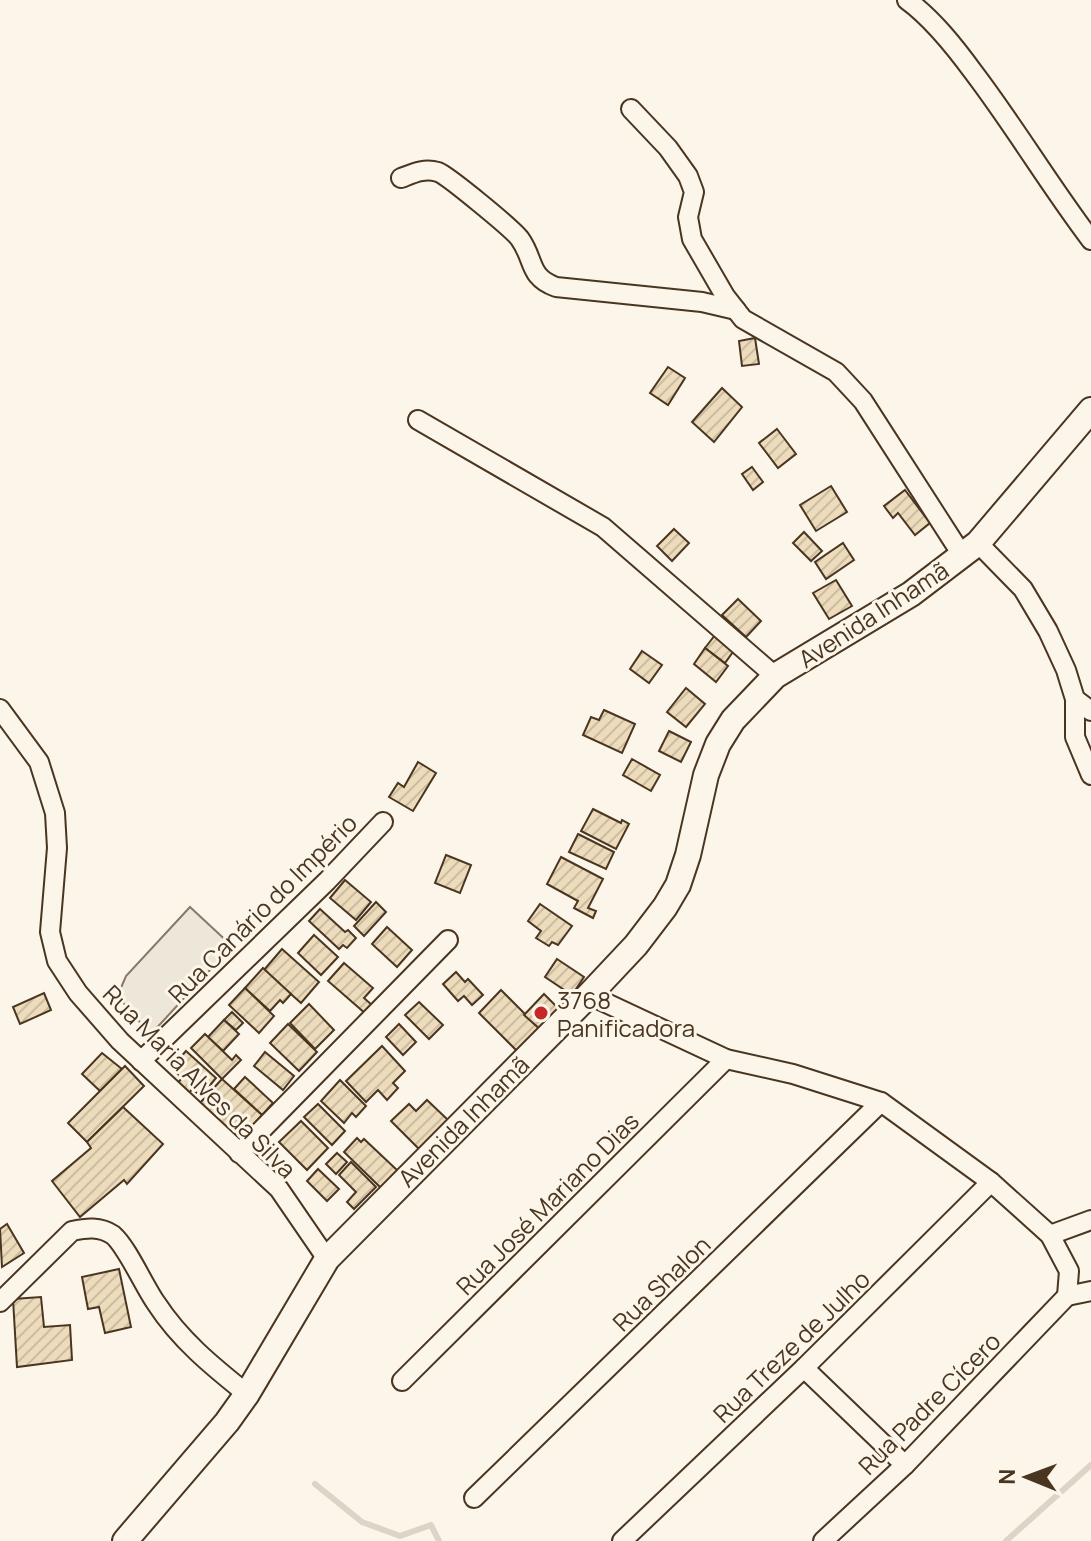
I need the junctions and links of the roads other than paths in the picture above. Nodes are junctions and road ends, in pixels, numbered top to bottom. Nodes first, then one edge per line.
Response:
1 (907, 0) edge
2 (631, 109) dead end
3 (401, 178) dead end
4 (1091, 240) edge
5 (736, 310) junction
6 (1091, 410) edge
7 (418, 420) dead end
8 (970, 549) junction
9 (775, 676) junction
10 (1075, 699) junction
11 (0, 709) edge
12 (1091, 711) edge
13 (1091, 775) edge
14 (383, 822) dead end
15 (448, 940) dead end
16 (589, 995) junction
17 (726, 1059) junction
18 (141, 1061) junction
19 (881, 1102) junction
20 (239, 1153) junction
21 (991, 1182) junction
22 (1091, 1220) edge
23 (1050, 1235) junction
24 (327, 1259) junction
25 (1091, 1291) edge
26 (1067, 1296) junction
27 (0, 1302) edge
28 (804, 1368) junction
29 (402, 1381) dead end
30 (247, 1394) junction
31 (905, 1465) junction
32 (474, 1498) dead end
33 (125, 1541) edge
34 (622, 1541) edge
35 (823, 1541) edge

1 - 4 street
2 - 5 street
3 - 5 street
5 - 8 street
6 - 8 street, Avenida Inhamã
7 - 9 street
8 - 9 street, Avenida Inhamã
8 - 10 street
9 - 16 street, Avenida Inhamã
10 - 12 street
10 - 13 street
11 - 18 street, Rua Maria Alves da Silva
14 - 18 street, Rua Canário do Império
15 - 20 street
16 - 17 street
16 - 24 street, Avenida Inhamã
17 - 19 street
17 - 29 street, Rua José Mariano Dias
18 - 20 street, Rua Maria Alves da Silva
19 - 21 street
19 - 32 street, Rua Shalon
20 - 24 street, Rua Maria Alves da Silva
21 - 23 street
21 - 28 street, Rua Treze de Julho
22 - 23 street
23 - 26 street
24 - 30 street, Avenida Inhamã
25 - 26 street
26 - 31 street, Rua Padre Cícero
27 - 30 street
28 - 31 street
28 - 34 street, Rua Treze de Julho
30 - 33 street, Avenida Inhamã
31 - 35 street, Rua Padre Cícero

